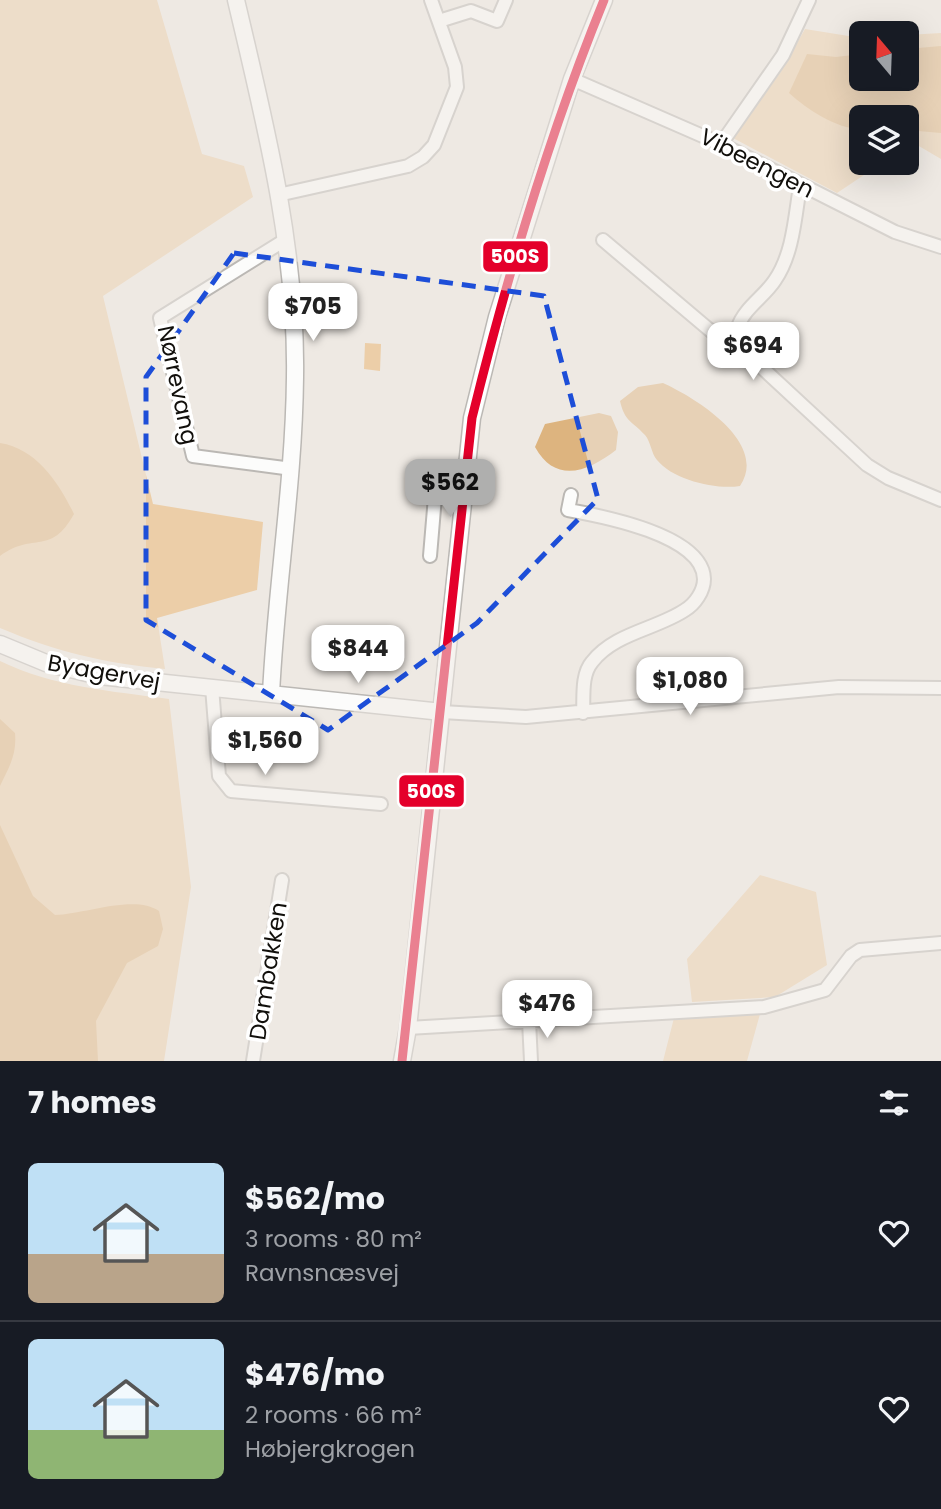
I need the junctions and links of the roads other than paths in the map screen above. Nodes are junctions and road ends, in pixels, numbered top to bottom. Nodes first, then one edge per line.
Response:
1 (236, 0) edge
2 (431, 0) edge
3 (506, 0) edge
4 (604, 0) edge
5 (810, 0) edge
6 (439, 21) junction
7 (572, 79) junction
8 (721, 144) junction
9 (800, 186) junction
10 (278, 195) junction
11 (285, 240) junction
12 (603, 240) dead end
13 (941, 247) edge
14 (737, 335) junction
15 (292, 469) junction
16 (465, 477) junction
17 (571, 495) dead end
18 (941, 500) edge
19 (430, 556) dead end
20 (0, 644) edge
21 (212, 687) junction
22 (941, 688) edge
23 (271, 694) junction
24 (442, 712) junction
25 (583, 713) junction
26 (381, 804) dead end
27 (282, 880) dead end
28 (941, 943) edge
29 (529, 1021) junction
30 (408, 1028) junction
31 (404, 1057) edge
32 (253, 1061) edge
33 (531, 1061) edge

1 - 10 street
2 - 6 street
3 - 6 street
4 - 7 street
5 - 8 street
6 - 10 street
7 - 8 street, Vibeengen
7 - 16 street
8 - 9 street, Vibeengen
9 - 13 street, Vibeengen
9 - 14 street
10 - 11 street
11 - 15 street
11 - 15 street, Nørrevang
12 - 14 street
14 - 18 street
15 - 23 street
16 - 19 street
16 - 24 street
17 - 25 street
20 - 21 street, Byagervej
21 - 23 street, Byagervej
21 - 26 street
22 - 25 street
23 - 24 street, Byagervej
24 - 25 street
24 - 30 street
27 - 32 street, Dambakken
28 - 29 street
29 - 30 street
29 - 33 street
30 - 31 street

